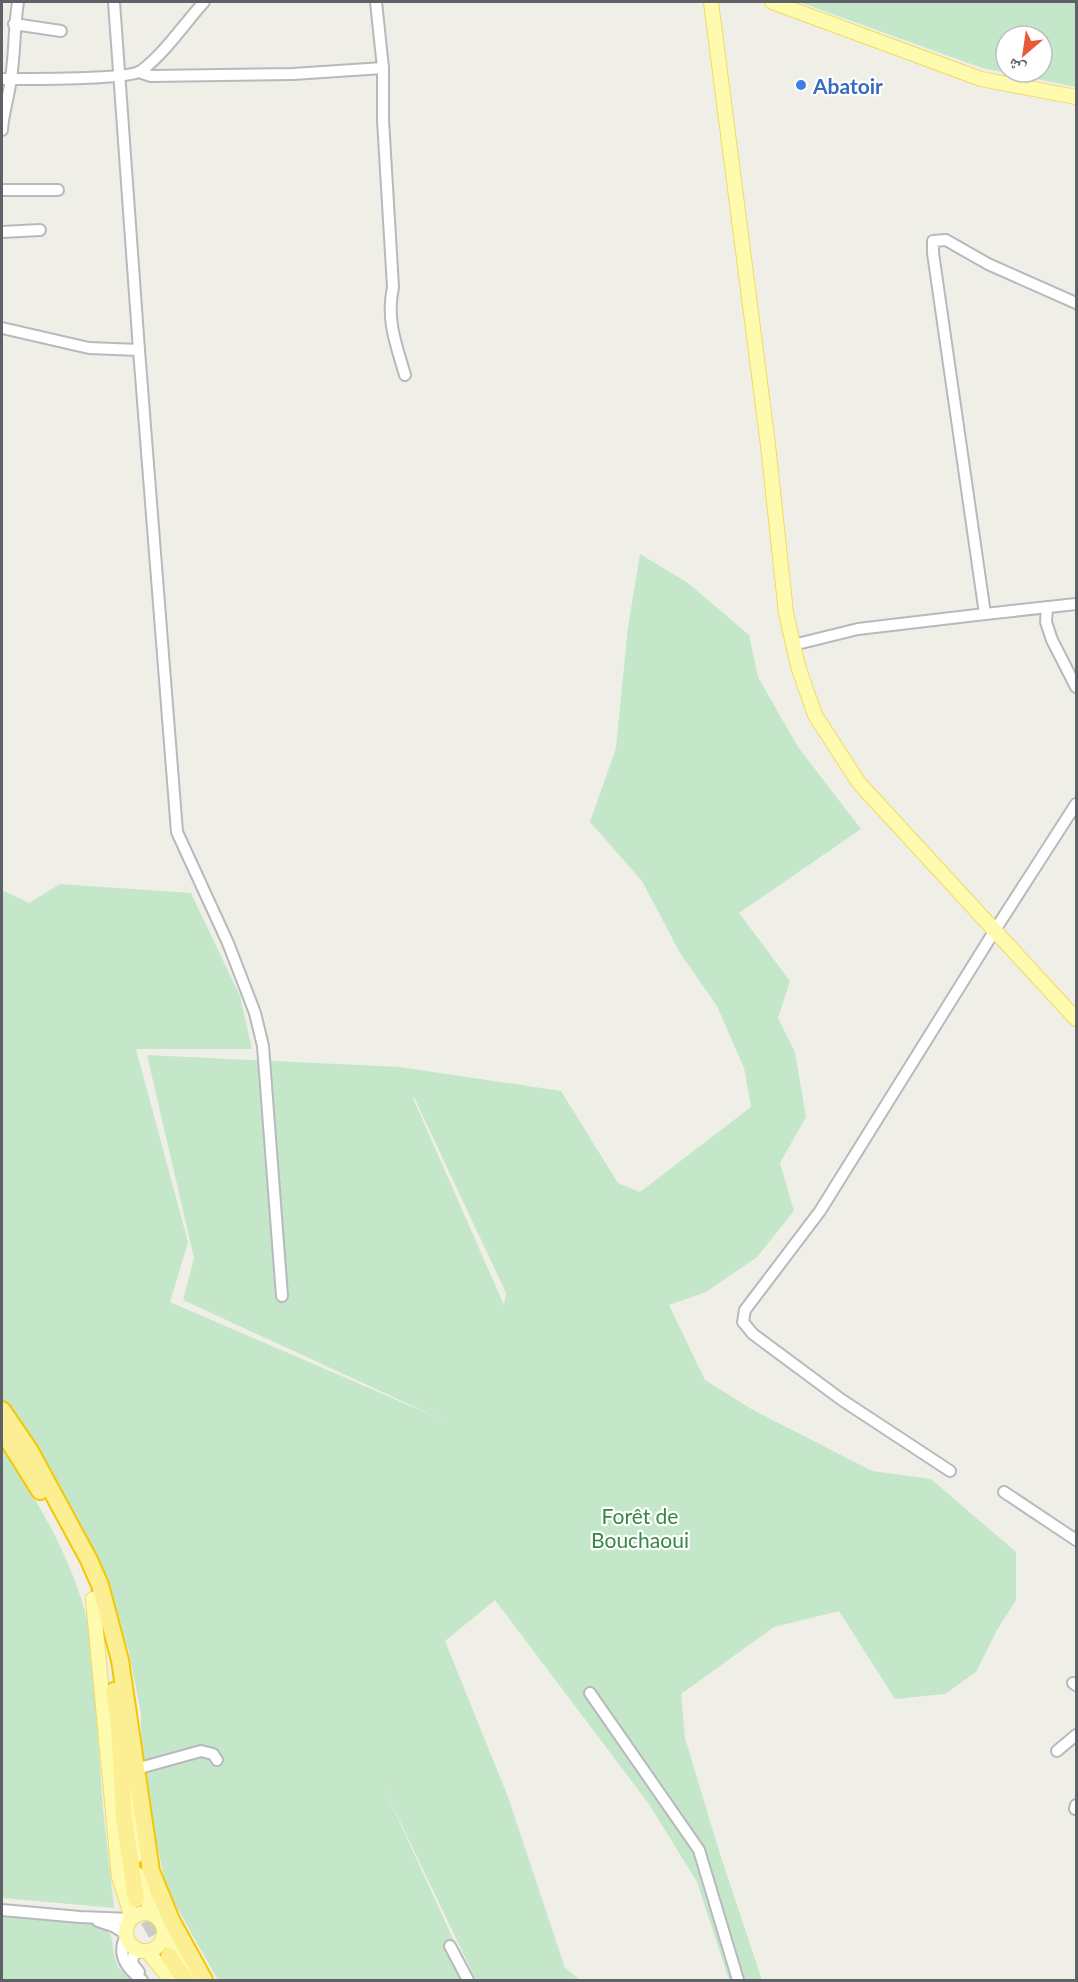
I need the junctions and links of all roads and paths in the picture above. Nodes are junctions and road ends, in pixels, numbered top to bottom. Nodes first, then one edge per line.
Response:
1 (18, 2) edge
2 (114, 2) edge
3 (204, 2) edge
4 (376, 2) edge
5 (711, 2) edge
6 (772, 2) edge
7 (14, 24) junction
8 (61, 31) dead end
9 (383, 68) junction
10 (139, 72) junction
11 (120, 75) junction
12 (6, 79) edge
13 (1077, 97) edge
14 (2, 130) edge
15 (2, 190) edge
16 (58, 190) dead end
17 (40, 230) dead end
18 (2, 232) edge
19 (1077, 303) edge
20 (2, 328) edge
21 (139, 350) junction
22 (405, 375) dead end
23 (1077, 604) edge
24 (1047, 607) junction
25 (985, 614) junction
26 (793, 645) junction
27 (1077, 687) edge
28 (1077, 804) edge
29 (995, 930) junction
30 (1077, 1019) edge
31 (282, 1296) dead end
32 (2, 1410) edge
33 (2, 1430) edge
34 (950, 1472) dead end
35 (1004, 1492) dead end
36 (1077, 1540) edge
37 (93, 1599) junction
38 (124, 1686) junction
39 (590, 1693) dead end
40 (1077, 1735) edge
41 (1057, 1751) dead end
42 (217, 1760) dead end
43 (136, 1769) junction
44 (136, 1899) tunnel mouth
45 (2, 1910) edge
46 (80, 1917) junction
47 (132, 1918) junction
48 (160, 1921) junction
49 (126, 1935) junction
50 (450, 1946) dead end
51 (143, 1951) junction
52 (169, 1956) tunnel mouth
53 (142, 1980) edge
54 (149, 1980) edge
55 (171, 1980) edge
56 (185, 1980) edge
57 (193, 1980) edge
58 (204, 1980) edge
59 (468, 1980) edge
60 (738, 1980) edge

1 - 7 street
2 - 11 street
3 - 10 street
4 - 9 street
5 - 26 main road
6 - 13 main road
7 - 8 street
7 - 12 street
9 - 10 street
9 - 22 street
10 - 11 street
11 - 12 street
11 - 21 street
12 - 14 street
15 - 16 street
17 - 18 street
19 - 25 street
20 - 21 street
21 - 31 street
23 - 24 street
24 - 25 street
24 - 27 street
25 - 26 street
26 - 29 main road
28 - 29 street
29 - 30 main road
29 - 34 street
32 - 38 highway
33 - 37 highway
35 - 36 street
37 - 44 highway
37 - 47 main road
38 - 43 highway
38 - 48 main road
39 - 60 street
40 - 41 street
42 - 43 street
43 - 58 highway
45 - 46 street
46 - 47 street
46 - 49 street
47 - 48 main road
47 - 49 main road
48 - 51 main road
48 - 57 main road
49 - 51 main road
49 - 53 street
50 - 59 street
51 - 54 street
51 - 55 main road
52 - 56 highway

